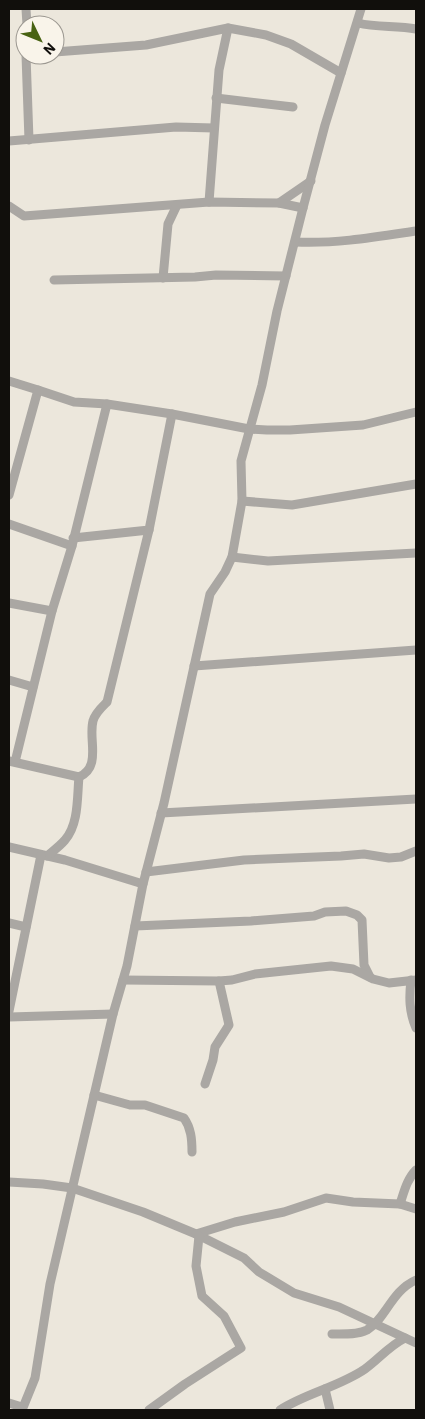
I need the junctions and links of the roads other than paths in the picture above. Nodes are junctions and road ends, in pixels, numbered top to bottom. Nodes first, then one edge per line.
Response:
1 (361, 9) edge
2 (358, 23) junction
3 (228, 28) junction
4 (416, 29) edge
5 (65, 51) edge
6 (26, 65) edge
7 (340, 73) junction
8 (216, 98) junction
9 (293, 107) dead end
10 (214, 128) junction
11 (29, 140) junction
12 (9, 141) edge
13 (311, 181) junction
14 (209, 202) junction
15 (278, 202) junction
16 (177, 205) junction
17 (9, 206) edge
18 (303, 208) junction
19 (416, 231) edge
20 (295, 242) junction
21 (286, 276) junction
22 (163, 278) junction
23 (54, 280) dead end
24 (9, 381) edge
25 (38, 390) junction
26 (107, 404) junction
27 (416, 412) edge
28 (172, 414) junction
29 (249, 429) junction
30 (416, 484) edge
31 (9, 495) edge
32 (242, 501) junction
33 (9, 524) edge
34 (149, 530) junction
35 (73, 542) junction
36 (416, 553) edge
37 (232, 557) junction
38 (9, 603) edge
39 (52, 611) junction
40 (416, 650) edge
41 (194, 666) junction
42 (9, 680) edge
43 (33, 687) junction
44 (12, 762) edge
45 (80, 777) junction
46 (416, 799) edge
47 (161, 814) junction
48 (9, 847) edge
49 (416, 851) edge
50 (44, 855) junction
51 (146, 872) junction
52 (143, 884) junction
53 (9, 923) edge
54 (26, 926) junction
55 (135, 926) junction
56 (370, 977) junction
57 (123, 980) junction
58 (414, 980) edge
59 (219, 981) junction
60 (9, 1011) edge
61 (113, 1014) junction
62 (9, 1017) edge
63 (416, 1028) edge
64 (205, 1084) dead end
65 (94, 1095) junction
66 (192, 1152) dead end
67 (416, 1170) edge
68 (9, 1182) edge
69 (72, 1188) junction
70 (400, 1204) junction
71 (416, 1209) edge
72 (197, 1235) junction
73 (416, 1280) edge
74 (374, 1324) junction
75 (332, 1334) dead end
76 (405, 1338) junction
77 (416, 1343) edge
78 (325, 1389) junction
79 (9, 1403) edge
80 (22, 1409) edge
81 (149, 1410) edge
82 (280, 1410) edge
83 (330, 1410) edge

1 - 2 street
2 - 4 street
2 - 7 street
3 - 5 street
3 - 7 street
3 - 8 street
6 - 11 street
7 - 13 street
8 - 9 street
8 - 10 street
10 - 11 street
10 - 14 street
11 - 12 street
13 - 15 street
13 - 18 street
14 - 15 street
14 - 16 street
15 - 18 street
16 - 17 street
16 - 22 street
18 - 20 street
19 - 20 street
20 - 21 street
21 - 22 street
21 - 29 street
22 - 23 street
24 - 25 street
25 - 26 street
25 - 31 street
26 - 28 street
26 - 35 street
27 - 29 street
28 - 29 street
28 - 34 street
29 - 32 street
30 - 32 street
32 - 37 street
33 - 35 street
34 - 35 street
34 - 45 street
35 - 39 street
36 - 37 street
37 - 41 street
38 - 39 street
39 - 43 street
40 - 41 street
41 - 47 street
42 - 43 street
43 - 44 street
44 - 45 street
45 - 50 street
46 - 47 street
47 - 51 street
48 - 50 street
49 - 51 street
50 - 52 street
50 - 54 street
51 - 52 street
52 - 55 street
53 - 54 street
54 - 60 street
55 - 56 street
55 - 57 street
56 - 58 street
56 - 59 street
57 - 59 street
57 - 61 street
58 - 63 street
59 - 64 street
61 - 62 street
61 - 65 street
65 - 66 street
65 - 69 street
67 - 70 street
68 - 69 street
69 - 72 street
69 - 80 street
70 - 71 street
70 - 72 street
72 - 74 street
72 - 81 street
73 - 74 street
74 - 75 street
74 - 76 street
76 - 77 street
76 - 78 street
78 - 82 street
78 - 83 street
79 - 80 street

